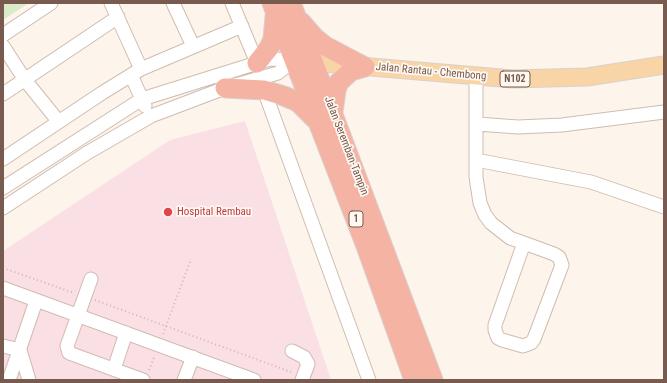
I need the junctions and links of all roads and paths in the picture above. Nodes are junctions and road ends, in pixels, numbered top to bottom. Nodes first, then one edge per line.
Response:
1 (51, 3) edge
2 (111, 3) edge
3 (174, 3) edge
4 (232, 3) edge
5 (284, 9) edge
6 (118, 17) junction
7 (242, 26) junction
8 (3, 35) edge
9 (3, 46) edge
10 (193, 46) junction
11 (294, 60) junction
12 (313, 62) junction
13 (257, 63) junction
14 (664, 65) edge
15 (365, 67) junction
16 (136, 72) junction
17 (476, 77) junction
18 (25, 80) junction
19 (224, 88) junction
20 (264, 90) junction
21 (3, 94) edge
22 (142, 99) junction
23 (664, 112) edge
24 (151, 116) junction
25 (326, 118) junction
26 (59, 122) junction
27 (476, 124) junction
28 (3, 159) edge
29 (476, 160) junction
30 (3, 188) edge
31 (664, 207) edge
32 (3, 208) edge
33 (524, 243) junction
34 (191, 259) dead end
35 (3, 268) edge
36 (91, 279) dead end
37 (3, 288) edge
38 (85, 296) junction
39 (36, 301) junction
40 (78, 315) junction
41 (166, 326) junction
42 (126, 333) junction
43 (158, 345) junction
44 (3, 346) edge
45 (20, 350) junction
46 (292, 351) dead end
47 (193, 358) junction
48 (114, 369) junction
49 (145, 376) edge
50 (303, 378) edge
51 (9, 380) edge
52 (29, 380) edge
53 (184, 380) edge
54 (254, 380) edge
55 (369, 380) edge
56 (414, 380) edge
57 (433, 380) edge

1 - 8 street
2 - 6 street
3 - 10 street
4 - 7 street
5 - 11 highway, Jalan Seremban-Tampin / 1
5 - 12 highway, Jalan Seremban-Tampin / 1
5 - 13 highway
5 - 15 highway
6 - 16 street
6 - 18 street
7 - 10 street
7 - 13 street
9 - 18 street
10 - 16 street
11 - 12 main road, Jalan Rantau - Chembong / N102
11 - 13 street
11 - 19 street
11 - 25 highway, Jalan Seremban-Tampin / 1
12 - 15 main road, Jalan Rantau - Chembong / N102
12 - 25 highway, Jalan Seremban-Tampin / 1
13 - 22 street
14 - 17 main road, Jalan Rantau - Chembong / N102
15 - 17 main road, Jalan Rantau - Chembong / N102
15 - 25 highway
16 - 22 street
16 - 26 street
17 - 27 street
18 - 21 street
18 - 26 street
19 - 20 highway
19 - 24 street
20 - 25 highway
20 - 55 street
22 - 24 street
22 - 30 street
23 - 27 street
24 - 32 street
25 - 56 highway, Jalan Seremban-Tampin / 1
25 - 57 highway, Jalan Seremban-Tampin / 1
26 - 28 street
27 - 29 street
29 - 31 street
29 - 33 street
33 - 33 street
34 - 41 path
35 - 38 path
36 - 38 street
37 - 39 street
38 - 40 street
38 - 41 path
39 - 40 street
39 - 45 street
40 - 42 street
40 - 48 street
41 - 43 path
41 - 50 path
42 - 43 street
42 - 48 street
43 - 47 street
43 - 49 path
44 - 45 street
45 - 51 street
45 - 52 street
46 - 50 street
47 - 53 street
47 - 54 street
48 - 49 street

